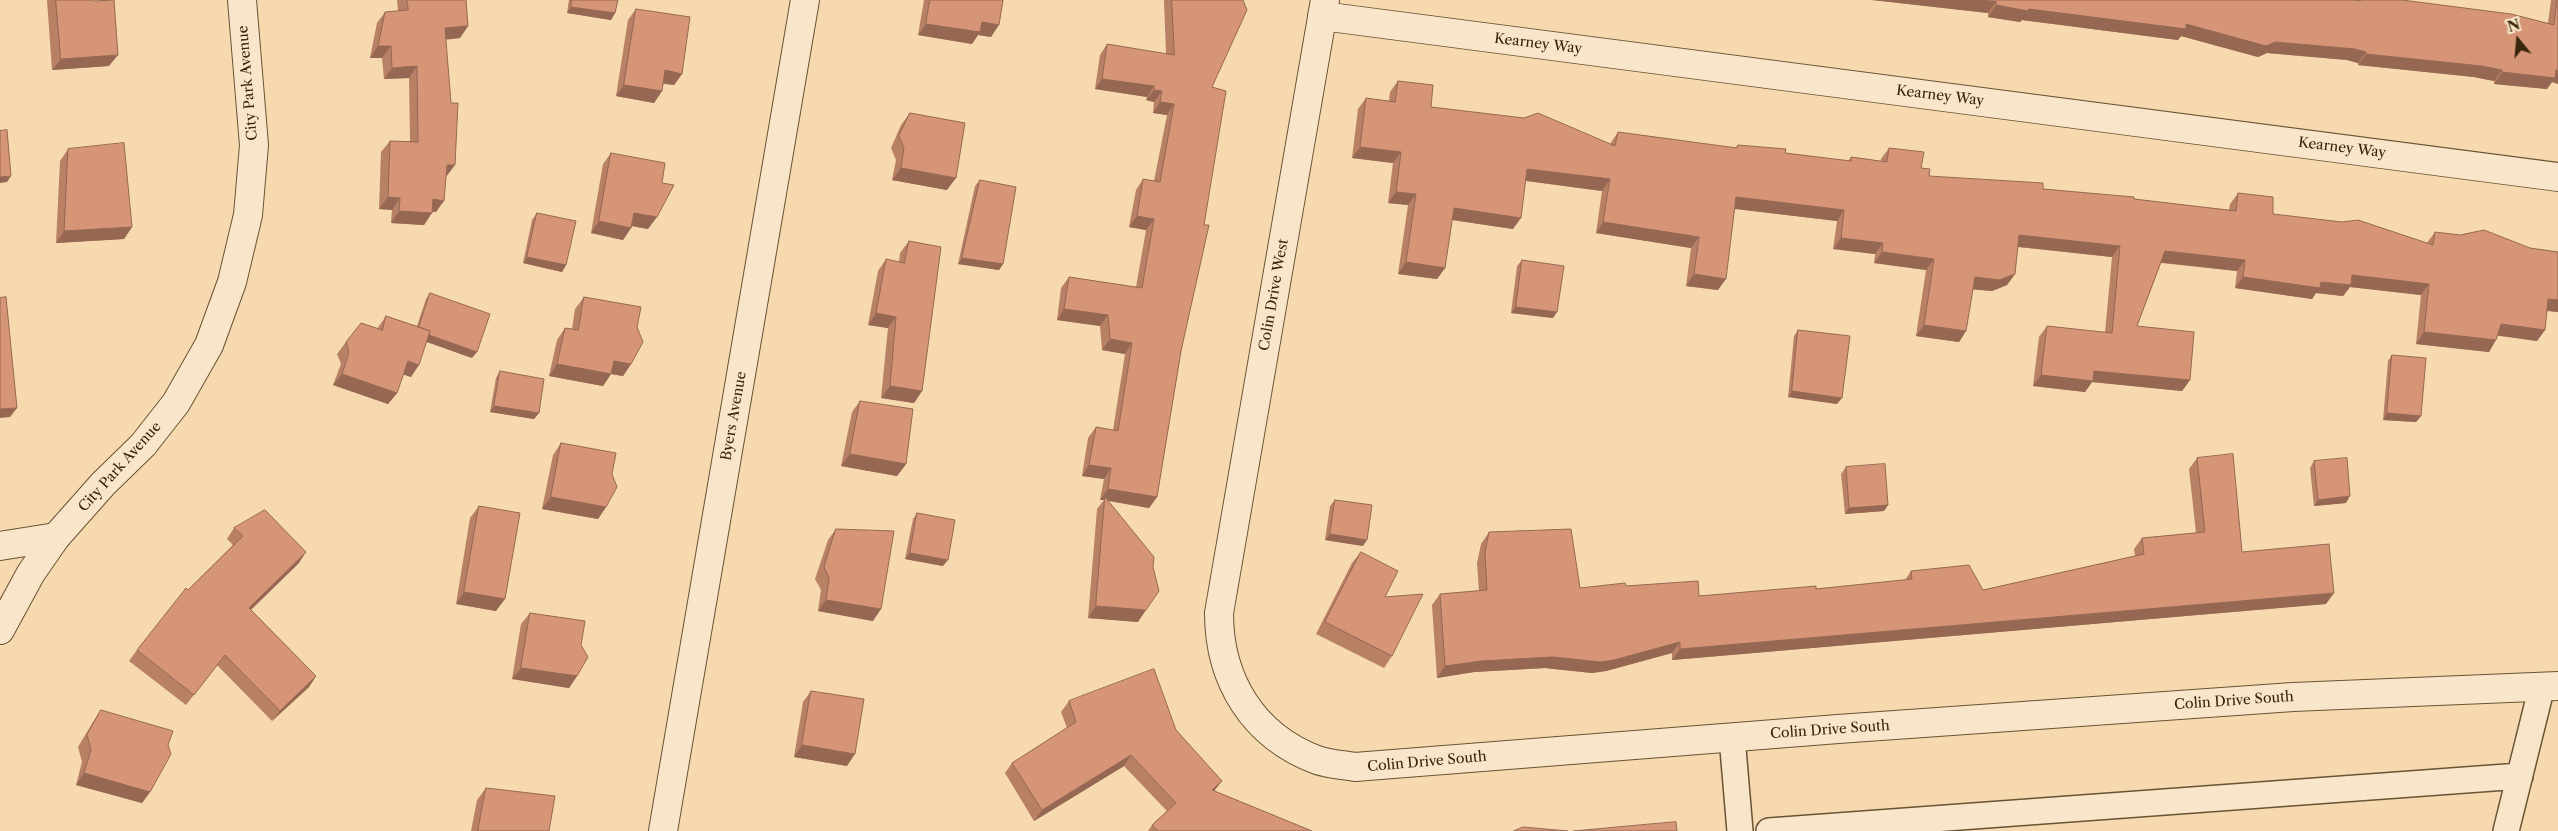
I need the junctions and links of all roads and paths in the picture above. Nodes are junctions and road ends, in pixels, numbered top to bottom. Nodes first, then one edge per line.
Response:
1 (242, 0) edge
2 (805, 0) edge
3 (1324, 8) edge
4 (2558, 177) edge
5 (56, 537) junction
6 (0, 546) edge
7 (1224, 589) joint
8 (0, 630) edge
9 (2550, 686) edge
10 (1732, 737) junction
11 (2520, 776) junction
12 (663, 831) edge
13 (1740, 831) edge
14 (1769, 831) edge
15 (2506, 831) edge

1 - 5 street, City Park Avenue
2 - 12 street, Byers Avenue
3 - 4 street, Kearney Way
3 - 7 street, Colin Drive West
5 - 6 street
5 - 8 street, City Park Avenue
7 - 10 street, Colin Drive South
9 - 10 street, Colin Drive South
9 - 11 lane
10 - 13 lane
11 - 14 lane
11 - 15 lane

